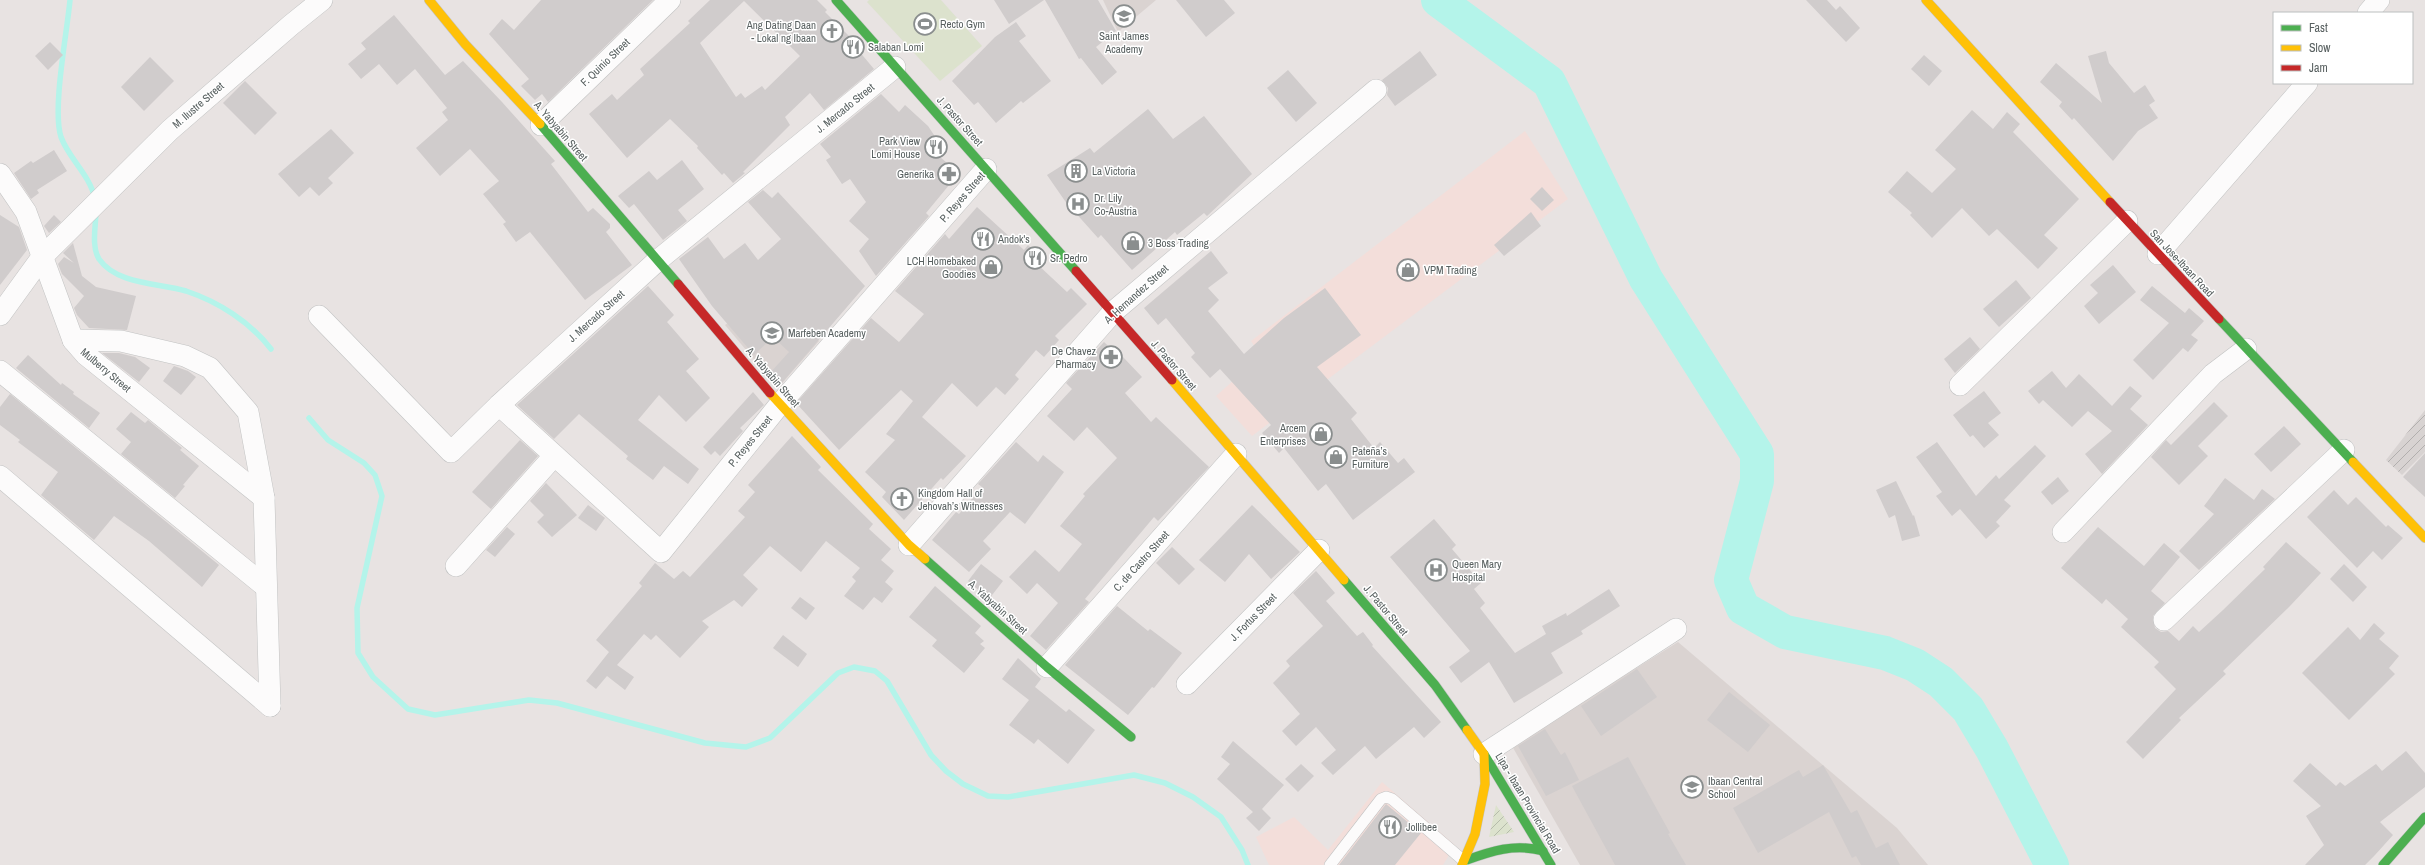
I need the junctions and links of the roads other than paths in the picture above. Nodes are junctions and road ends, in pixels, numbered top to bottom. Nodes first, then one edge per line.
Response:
1 (322, 0) edge
2 (428, 0) edge
3 (670, 0) edge
4 (836, 0) edge
5 (1926, 0) edge
6 (2379, 0) edge
7 (2369, 12) edge
8 (895, 67) junction
9 (2306, 84) edge
10 (1376, 90) dead end
11 (541, 125) junction
12 (986, 169) junction
13 (0, 174) edge
14 (2127, 222) junction
15 (2158, 254) junction
16 (42, 257) junction
17 (657, 261) junction
18 (1113, 312) junction
19 (0, 315) edge
20 (319, 316) dead end
21 (73, 340) junction
22 (2246, 349) junction
23 (0, 371) edge
24 (1960, 385) dead end
25 (780, 404) junction
26 (498, 405) junction
27 (2344, 450) junction
28 (1236, 454) junction
29 (554, 456) junction
30 (0, 476) edge
31 (264, 498) junction
32 (2063, 532) dead end
33 (2425, 538) edge
34 (909, 544) junction
35 (1318, 550) junction
36 (456, 566) dead end
37 (266, 587) junction
38 (2164, 620) dead end
39 (1676, 629) dead end
40 (1047, 667) junction
41 (1187, 684) dead end
42 (1131, 737) dead end
43 (1484, 754) junction
44 (2425, 817) edge
45 (1543, 851) junction
46 (1463, 863) edge
47 (1330, 865) edge
48 (1551, 865) edge
49 (2383, 865) edge

1 - 16 street, M. Ilustre Street
2 - 11 main road, A. Yabyabin Street
3 - 11 street, F. Quinio Street
4 - 8 main road, J. Pastor Street
5 - 14 main road, San Jose-Ibaan Road
6 - 7 street
8 - 12 main road, J. Pastor Street
8 - 17 street, J. Mercado Street
9 - 15 street
10 - 18 street, A. Hernandez Street
11 - 17 main road, A. Yabyabin Street
12 - 18 main road, J. Pastor Street
12 - 25 street, P. Reyes Street
13 - 16 street, Mulberry Street
14 - 15 main road, San Jose-Ibaan Road
14 - 24 street
15 - 22 main road, San Jose-Ibaan Road
16 - 19 street, M. Ilustre Street
16 - 21 street, Mulberry Street
17 - 25 main road, A. Yabyabin Street
17 - 26 street, J. Mercado Street
18 - 28 main road, J. Pastor Street
18 - 34 street, A. Hernandez Street
20 - 26 street, J. Mercado Street
21 - 31 street, Mulberry Street
21 - 31 street
22 - 27 main road, San Jose-Ibaan Road
22 - 32 street
23 - 37 street
25 - 29 street, P. Reyes Street
25 - 34 main road, A. Yabyabin Street
26 - 29 street, P. Reyes Street
27 - 33 main road, San Jose-Ibaan Road
27 - 38 street
28 - 35 main road, J. Pastor Street
28 - 40 street, C. de Castro Street
29 - 36 street
30 - 37 street
31 - 37 street
34 - 40 main road, A. Yabyabin Street
35 - 41 street, J. Fortus Street
35 - 43 main road, J. Pastor Street
39 - 43 street
40 - 42 main road, A. Yabyabin Street
43 - 45 main road, Lipa - Ibaan Provincial Road
43 - 46 main road
44 - 49 main road
45 - 46 main road
45 - 48 main road, Lipa - Ibaan Provincial Road
46 - 47 lane

